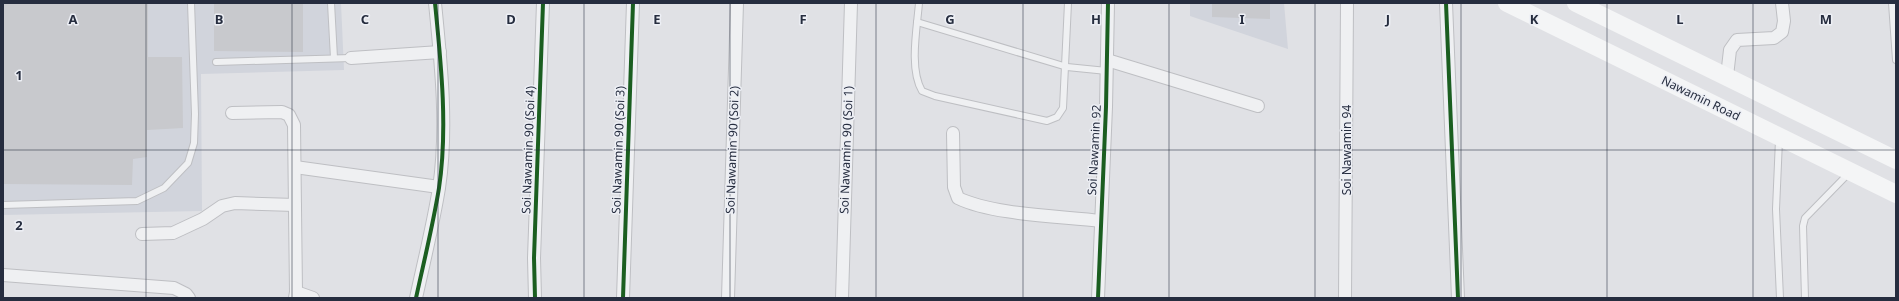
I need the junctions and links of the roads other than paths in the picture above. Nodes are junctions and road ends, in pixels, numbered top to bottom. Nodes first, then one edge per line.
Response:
1 (191, 3) edge
2 (331, 3) edge
3 (435, 3) edge
4 (543, 3) edge
5 (633, 3) edge
6 (737, 3) edge
7 (851, 3) edge
8 (919, 3) edge
9 (1068, 3) edge
10 (1108, 3) edge
11 (1347, 3) edge
12 (1446, 3) edge
13 (1507, 3) edge
14 (1576, 3) edge
15 (1782, 3) edge
16 (1892, 3) edge
17 (917, 22) junction
18 (440, 52) junction
19 (334, 58) junction
20 (351, 58) joint
21 (1896, 60) edge
22 (216, 62) dead end
23 (1107, 66) junction
24 (1067, 67) junction
25 (1727, 76) junction
26 (1258, 106) dead end
27 (232, 113) dead end
28 (953, 133) dead end
29 (1779, 136) junction
30 (1896, 160) edge
31 (296, 167) junction
32 (1851, 171) junction
33 (439, 187) junction
34 (1896, 194) edge
35 (3, 205) edge
36 (295, 206) junction
37 (1101, 221) junction
38 (142, 234) dead end
39 (3, 275) edge
40 (296, 295) edge
41 (189, 298) edge
42 (312, 298) edge
43 (416, 298) edge
44 (535, 298) edge
45 (623, 298) edge
46 (728, 298) edge
47 (842, 298) edge
48 (1098, 298) edge
49 (1346, 298) edge
50 (1458, 298) edge
51 (1780, 298) edge
52 (1805, 298) edge

1 - 35 lane
2 - 19 lane
3 - 18 street
4 - 44 street, Soi Nawamin 90 (Soi 4)
5 - 45 street, Soi Nawamin 90 (Soi 3)
6 - 46 street, Soi Nawamin 90 (Soi 2)
7 - 47 street, Soi Nawamin 90 (Soi 1)
8 - 17 lane
9 - 24 lane
10 - 23 street, Soi Nawamin 92
11 - 49 street, Soi Nawamin 94
12 - 50 street
13 - 29 main road, Nawamin Road
14 - 25 main road
15 - 25 street
16 - 21 lane
17 - 24 lane
17 - 24 lane
18 - 20 street
18 - 33 street
19 - 20 lane
19 - 22 lane
23 - 24 lane
23 - 26 street
23 - 37 street, Soi Nawamin 92
25 - 30 main road
27 - 31 street
28 - 37 street
29 - 32 main road, Nawamin Road
29 - 51 lane
31 - 33 street
31 - 36 street
32 - 34 main road, Nawamin Road
32 - 52 lane
33 - 43 street
36 - 38 street
36 - 40 street
37 - 48 street, Soi Nawamin 92
39 - 41 street
40 - 42 street

